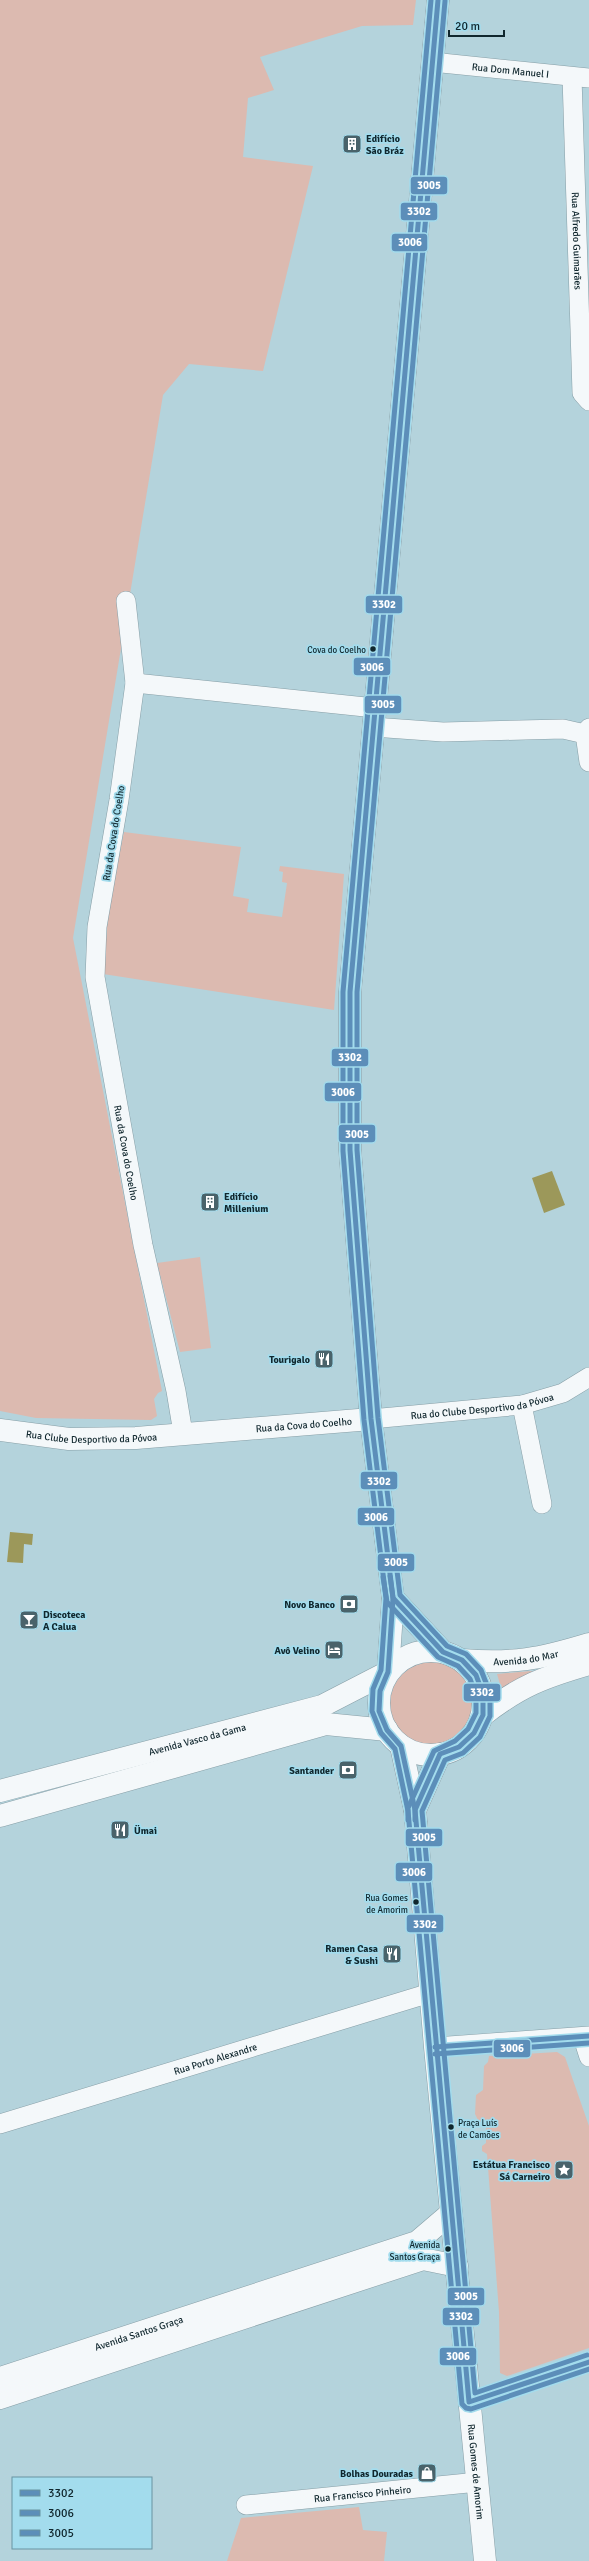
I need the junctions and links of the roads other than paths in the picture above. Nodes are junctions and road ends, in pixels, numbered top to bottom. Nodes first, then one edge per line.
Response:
1 (438, 0) edge
2 (432, 62) junction
3 (580, 77) edge
4 (589, 401) edge
5 (126, 601) dead end
6 (135, 684) junction
7 (374, 717) junction
8 (587, 731) edge
9 (589, 762) edge
10 (589, 1377) edge
11 (522, 1405) junction
12 (371, 1419) junction
13 (0, 1430) edge
14 (183, 1434) junction
15 (542, 1504) dead end
16 (393, 1598) junction
17 (589, 1644) edge
18 (452, 1656) junction
19 (589, 1664) edge
20 (388, 1672) junction
21 (482, 1715) junction
22 (394, 1738) junction
23 (440, 1754) junction
24 (0, 1791) edge
25 (415, 1810) junction
26 (0, 1816) edge
27 (430, 1993) junction
28 (586, 2037) edge
29 (435, 2047) junction
30 (589, 2057) edge
31 (0, 2124) edge
32 (451, 2213) junction
33 (457, 2266) junction
34 (589, 2362) edge
35 (0, 2378) edge
36 (0, 2398) edge
37 (469, 2402) junction
38 (478, 2482) junction
39 (246, 2505) dead end
40 (485, 2561) edge

1 - 2 main road
2 - 3 street, Rua Dom Manuel I
2 - 7 main road
3 - 4 street, Rua Alfredo Guimarães
5 - 6 street, Rua da Cova do Coelho
6 - 7 street
6 - 14 street, Rua da Cova do Coelho
7 - 8 street
7 - 12 main road
8 - 9 street
10 - 11 street, Rua do Clube Desportivo da Póvoa
11 - 12 street, Rua do Clube Desportivo da Póvoa
11 - 15 street
12 - 14 main road, Rua da Cova do Coelho
12 - 16 main road
13 - 14 main road, Rua Clube Desportivo da Póvoa
16 - 18 main road
16 - 20 main road
17 - 18 main road, Avenida do Mar
18 - 20 main road
18 - 21 main road
19 - 21 main road, Avenida do Mar
20 - 22 main road
20 - 24 main road, Avenida Vasco da Gama
21 - 23 main road
22 - 23 main road
22 - 25 main road, Rua Gomes de Amorim
22 - 26 main road, Avenida Vasco da Gama
23 - 25 main road, Rua Gomes de Amorim
25 - 27 main road, Rua Gomes de Amorim
27 - 29 main road, Rua Gomes de Amorim
27 - 31 street, Rua Porto Alexandre
28 - 29 street
28 - 30 street
29 - 32 main road, Rua Gomes de Amorim
32 - 33 main road, Rua Gomes de Amorim
32 - 35 main road, Avenida Santos Graça
33 - 36 main road, Avenida Santos Graça
33 - 37 main road, Rua Gomes de Amorim
34 - 37 street
37 - 38 main road, Rua Gomes de Amorim
38 - 39 street, Rua Francisco Pinheiro
38 - 40 main road, Rua Gomes de Amorim

